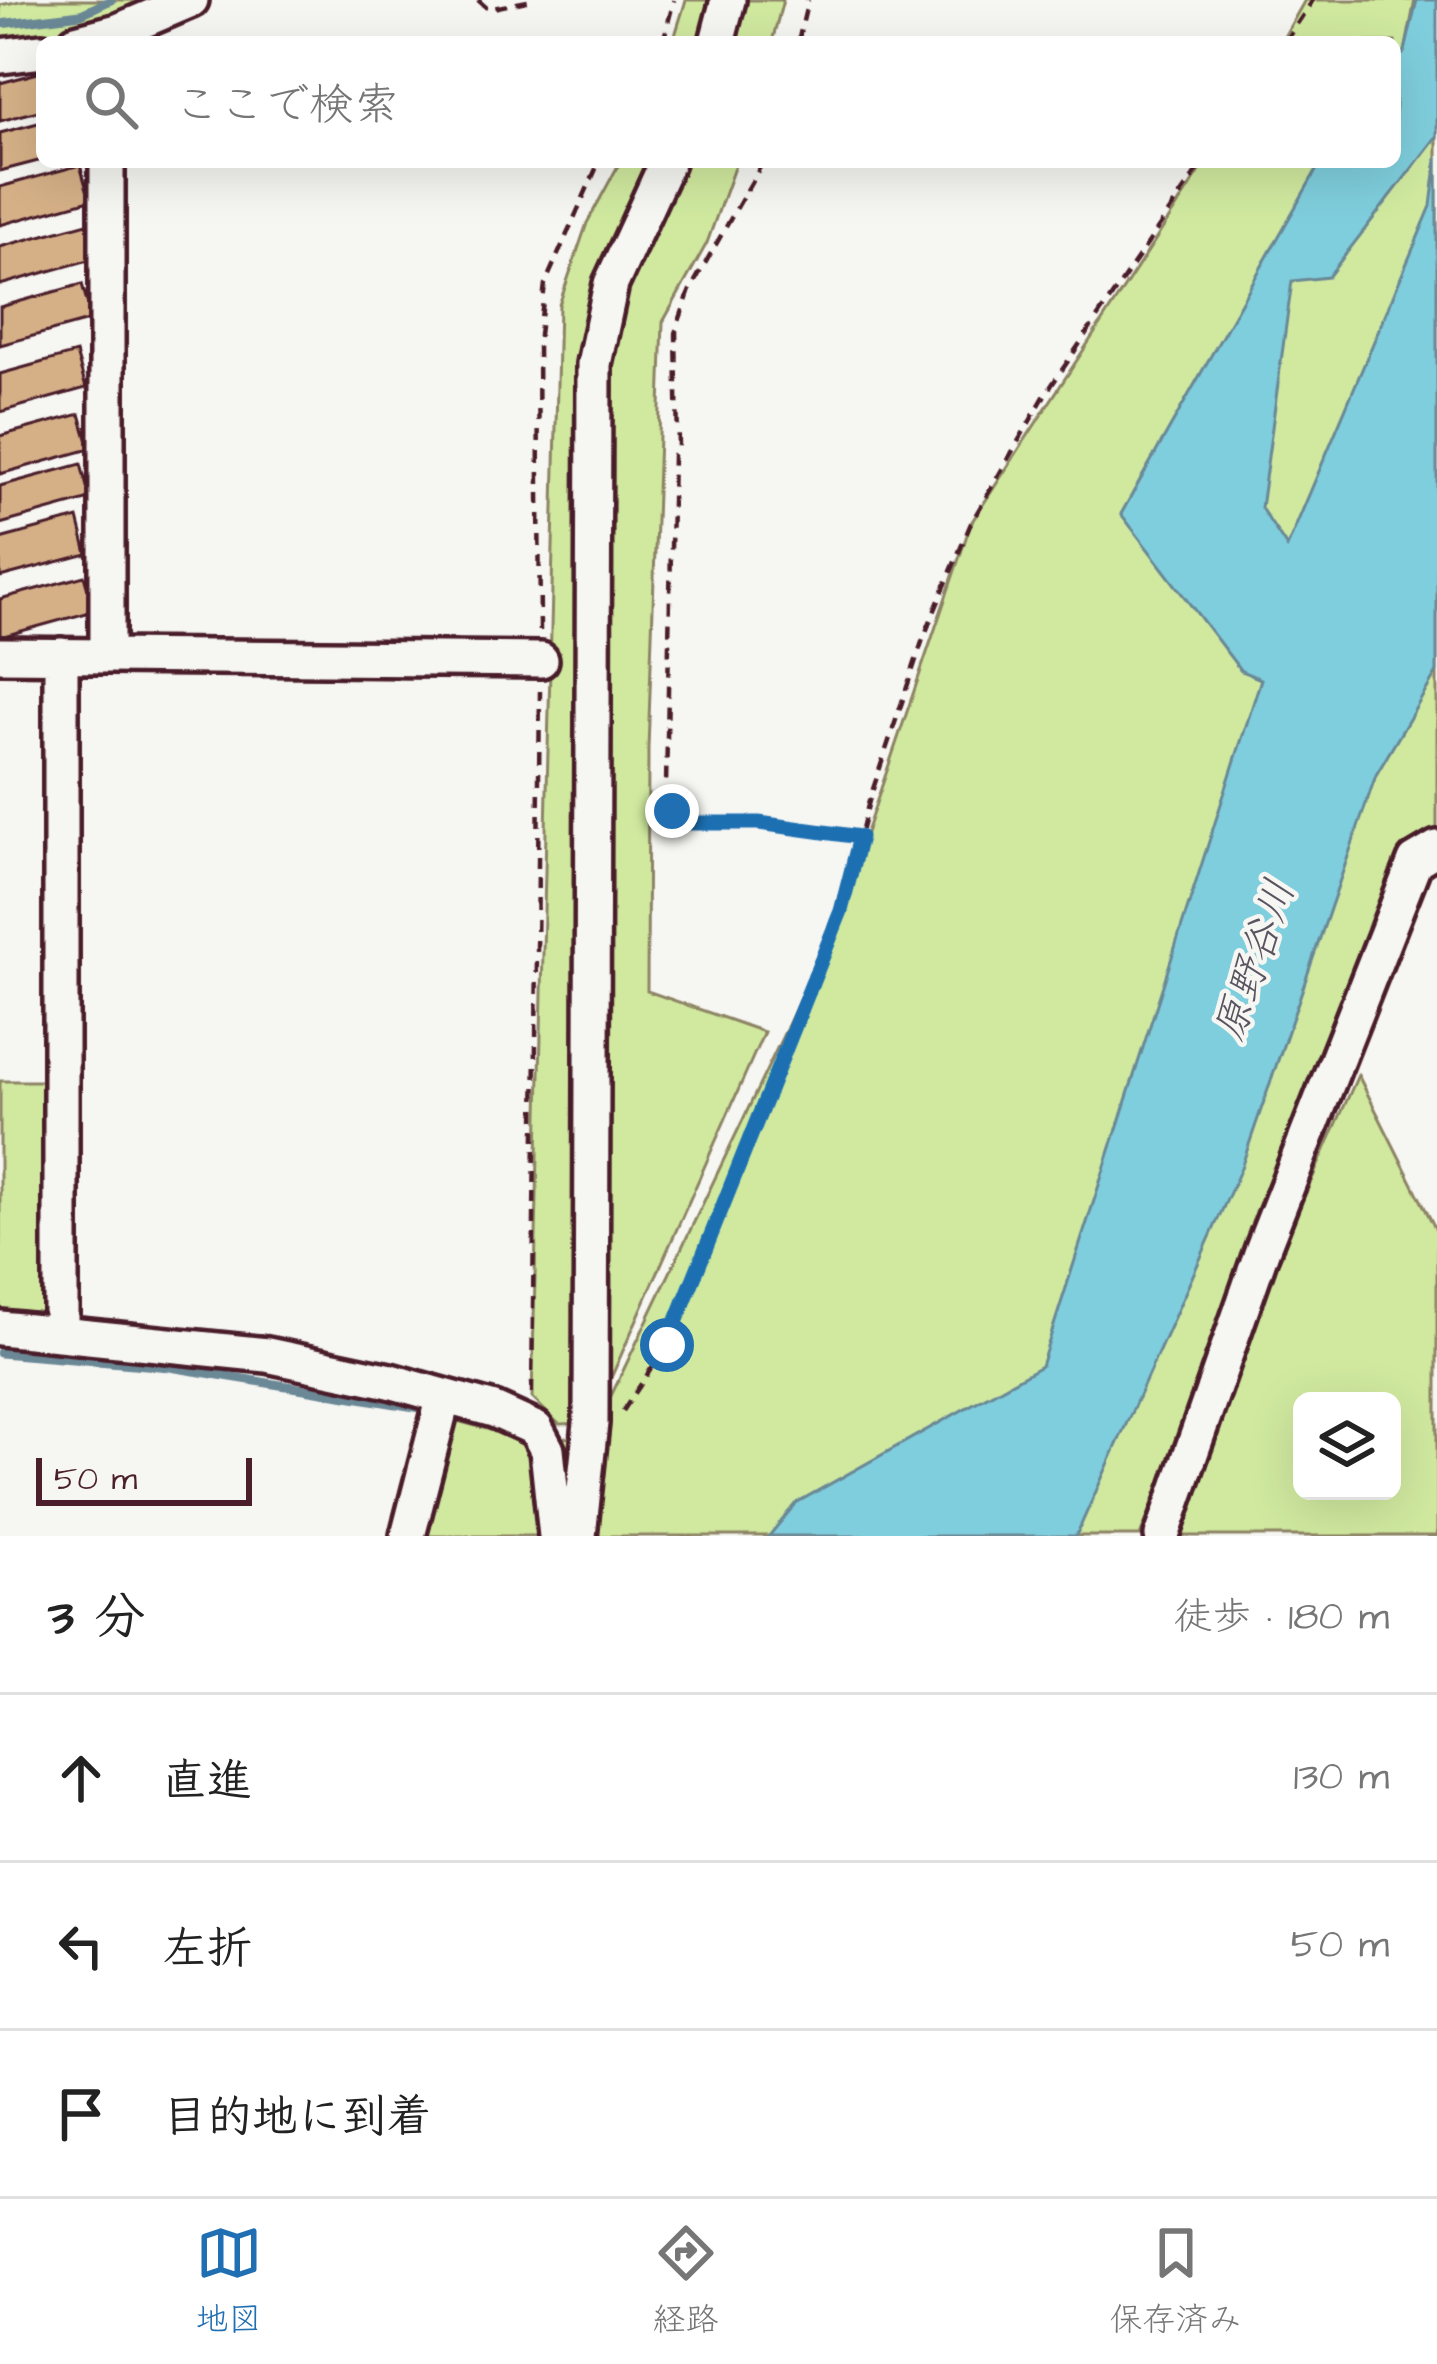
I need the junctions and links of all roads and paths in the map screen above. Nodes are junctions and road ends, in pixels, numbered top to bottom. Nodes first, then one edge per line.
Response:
1 (191, 0) edge
2 (478, 0) edge
3 (532, 0) edge
4 (674, 0) edge
5 (728, 0) edge
6 (808, 0) edge
7 (1313, 0) edge
8 (104, 36) edge
9 (665, 36) edge
10 (719, 36) edge
11 (799, 36) edge
12 (1289, 36) edge
13 (36, 52) edge
14 (0, 56) edge
15 (107, 168) edge
16 (596, 168) edge
17 (664, 168) edge
18 (760, 168) edge
19 (1199, 168) edge
20 (0, 655) edge
21 (61, 656) junction
22 (107, 656) junction
23 (541, 660) junction
24 (860, 837) junction
25 (1437, 848) edge
26 (0, 1328) edge
27 (61, 1334) junction
28 (444, 1396) junction
29 (621, 1414) dead end
30 (536, 1429) junction
31 (408, 1536) edge
32 (556, 1536) edge
33 (579, 1536) edge
34 (1162, 1536) edge

1 - 8 street
2 - 3 path
4 - 9 path
5 - 10 street
6 - 11 path
7 - 12 path
13 - 14 street
15 - 22 street
16 - 23 path
17 - 33 street
18 - 24 path
19 - 24 path
20 - 21 street
21 - 22 street
21 - 27 street
22 - 23 street
23 - 30 path
24 - 29 path
25 - 34 street
26 - 27 street
27 - 28 street
28 - 30 street
28 - 31 street
30 - 32 street

